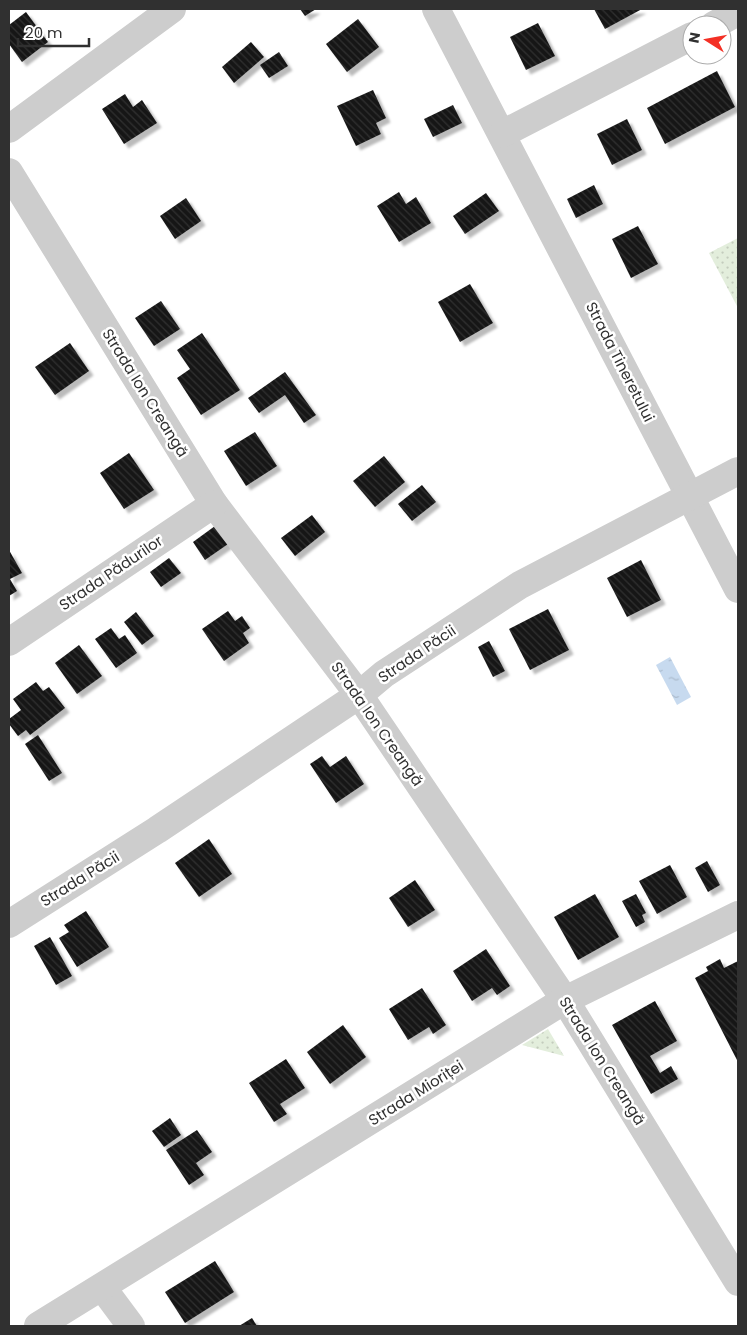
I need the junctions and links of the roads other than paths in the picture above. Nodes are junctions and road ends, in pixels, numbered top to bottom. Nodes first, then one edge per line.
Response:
1 (172, 9) edge
2 (436, 9) edge
3 (682, 41) edge
4 (9, 129) edge
5 (502, 134) junction
6 (9, 172) edge
7 (738, 471) edge
8 (689, 496) junction
9 (214, 504) junction
10 (738, 589) edge
11 (9, 642) edge
12 (359, 695) junction
13 (738, 915) edge
14 (9, 924) edge
15 (565, 1000) junction
16 (738, 1282) edge
17 (102, 1287) junction
18 (38, 1326) edge
19 (131, 1326) edge

1 - 4 street
2 - 5 street, Strada Tineretului
3 - 5 street
5 - 8 street, Strada Tineretului
6 - 9 street, Strada Ion Creangă
7 - 8 street, Strada Păcii
8 - 10 street, Strada Tineretului
8 - 12 street, Strada Păcii
9 - 11 street, Strada Pădurilor
9 - 12 street, Strada Ion Creangă
12 - 14 street, Strada Păcii
12 - 15 street, Strada Ion Creangă
13 - 15 street, Strada Mioriței
15 - 16 street, Strada Ion Creangă
15 - 17 street, Strada Mioriței
17 - 18 street, Strada Mioriței
17 - 19 street

